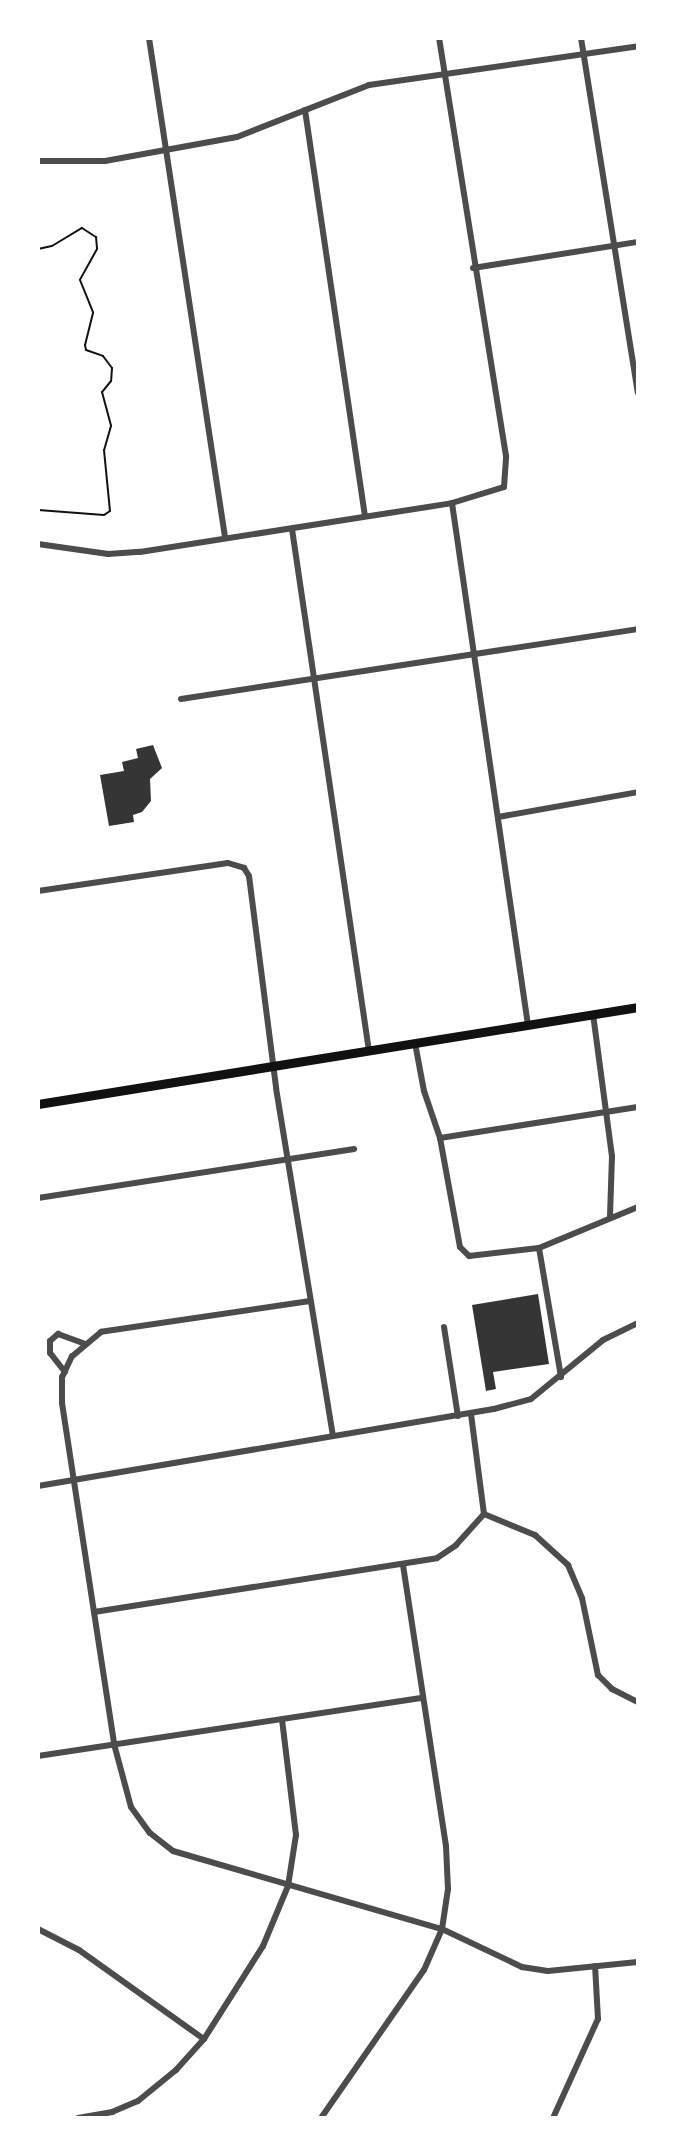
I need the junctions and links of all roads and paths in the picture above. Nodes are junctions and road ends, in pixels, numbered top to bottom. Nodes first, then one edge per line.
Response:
1 (149, 38) edge
2 (439, 38) edge
3 (582, 38) edge
4 (638, 46) edge
5 (584, 54) junction
6 (445, 74) junction
7 (306, 110) junction
8 (164, 148) junction
9 (38, 160) edge
10 (638, 242) edge
11 (614, 246) junction
12 (38, 248) edge
13 (473, 268) junction
14 (638, 392) edge
15 (452, 503) junction
16 (38, 510) edge
17 (365, 516) junction
18 (292, 529) junction
19 (225, 537) junction
20 (38, 544) edge
21 (638, 629) edge
22 (474, 657) junction
23 (315, 677) junction
24 (181, 699) dead end
25 (638, 792) edge
26 (498, 817) junction
27 (38, 891) edge
28 (638, 1007) edge
29 (593, 1014) junction
30 (528, 1025) junction
31 (415, 1044) junction
32 (369, 1051) junction
33 (277, 1066) junction
34 (38, 1104) edge
35 (638, 1107) edge
36 (606, 1111) junction
37 (440, 1138) junction
38 (354, 1149) dead end
39 (289, 1160) junction
40 (38, 1198) edge
41 (638, 1207) edge
42 (610, 1216) junction
43 (539, 1248) junction
44 (310, 1301) junction
45 (638, 1323) edge
46 (444, 1326) dead end
47 (86, 1344) junction
48 (65, 1371) junction
49 (561, 1377) junction
50 (471, 1414) junction
51 (458, 1416) junction
52 (333, 1435) junction
53 (75, 1481) junction
54 (38, 1486) edge
55 (484, 1514) junction
56 (403, 1565) junction
57 (94, 1612) junction
58 (423, 1698) junction
59 (638, 1702) edge
60 (282, 1720) junction
61 (114, 1744) junction
62 (38, 1756) edge
63 (288, 1886) junction
64 (38, 1929) edge
65 (442, 1929) junction
66 (638, 1962) edge
67 (595, 1966) junction
68 (204, 2039) junction
69 (78, 2118) edge
70 (321, 2118) edge
71 (553, 2118) edge

1 - 8 street
2 - 6 street
3 - 5 street
4 - 5 street
5 - 6 street
5 - 11 street
6 - 7 street
6 - 13 street
7 - 8 street
7 - 17 street
8 - 9 street
8 - 19 street
10 - 11 street
11 - 13 street
11 - 14 street
12 - 16 path
13 - 15 street
15 - 17 street
15 - 22 street
17 - 18 street
18 - 19 street
18 - 23 street
19 - 20 street
21 - 22 street
22 - 23 street
22 - 26 street
23 - 24 street
23 - 32 street
25 - 26 street
26 - 30 street
27 - 33 street
28 - 29 main road
29 - 30 main road
29 - 36 street
30 - 31 main road
31 - 32 main road
31 - 37 street
32 - 33 main road
33 - 34 main road
33 - 39 street
35 - 36 street
36 - 37 street
36 - 42 street
37 - 43 street
38 - 39 street
39 - 40 street
39 - 44 street
41 - 42 street
42 - 43 street
43 - 49 street
44 - 47 street
44 - 52 street
45 - 49 street
46 - 51 street
47 - 48 street
47 - 48 street
48 - 53 street
49 - 50 street
50 - 51 street
50 - 55 street
51 - 52 street
52 - 53 street
53 - 54 street
53 - 57 street
55 - 56 street
55 - 59 street
56 - 57 street
56 - 58 street
57 - 61 street
58 - 60 street
58 - 65 street
60 - 61 street
60 - 63 street
61 - 62 street
61 - 63 street
63 - 65 street
63 - 68 street
64 - 68 street
65 - 67 street
65 - 70 street
66 - 67 street
67 - 71 street
68 - 69 street

